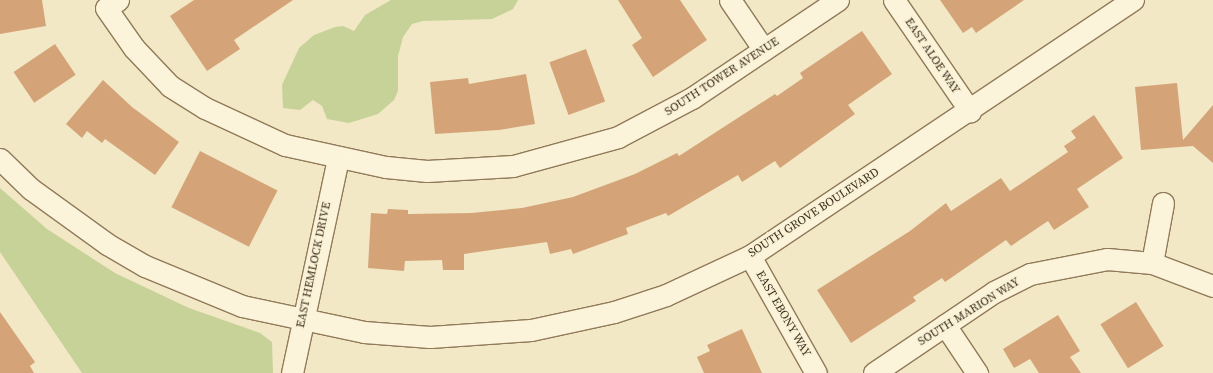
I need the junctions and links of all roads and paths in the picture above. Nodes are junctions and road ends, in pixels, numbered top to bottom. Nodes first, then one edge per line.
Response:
1 (730, 0) edge
2 (838, 0) edge
3 (894, 0) edge
4 (1133, 0) edge
5 (112, 4) edge
6 (764, 50) junction
7 (970, 111) junction
8 (338, 158) junction
9 (0, 159) edge
10 (1163, 203) dead end
11 (750, 256) junction
12 (1152, 263) junction
13 (1213, 286) edge
14 (302, 321) junction
15 (945, 326) junction
16 (292, 373) edge
17 (816, 373) edge
18 (874, 373) edge
19 (977, 373) edge

1 - 6 street
2 - 6 street, SOUTH TOWER AVENUE
3 - 7 street, EAST ALOE WAY
4 - 7 street, SOUTH GROVE BOULEVARD
5 - 8 street, SOUTH TOWER AVENUE
6 - 8 street, SOUTH TOWER AVENUE
7 - 11 street, SOUTH GROVE BOULEVARD
8 - 14 street, EAST HEMLOCK DRIVE
9 - 14 street, SOUTH GROVE BOULEVARD
10 - 12 street
11 - 14 street, SOUTH GROVE BOULEVARD
11 - 17 street, EAST EBONY WAY
12 - 13 street, SOUTH MARION WAY
12 - 15 street, SOUTH MARION WAY
14 - 16 street, EAST HEMLOCK DRIVE
15 - 18 street, SOUTH MARION WAY
15 - 19 street

